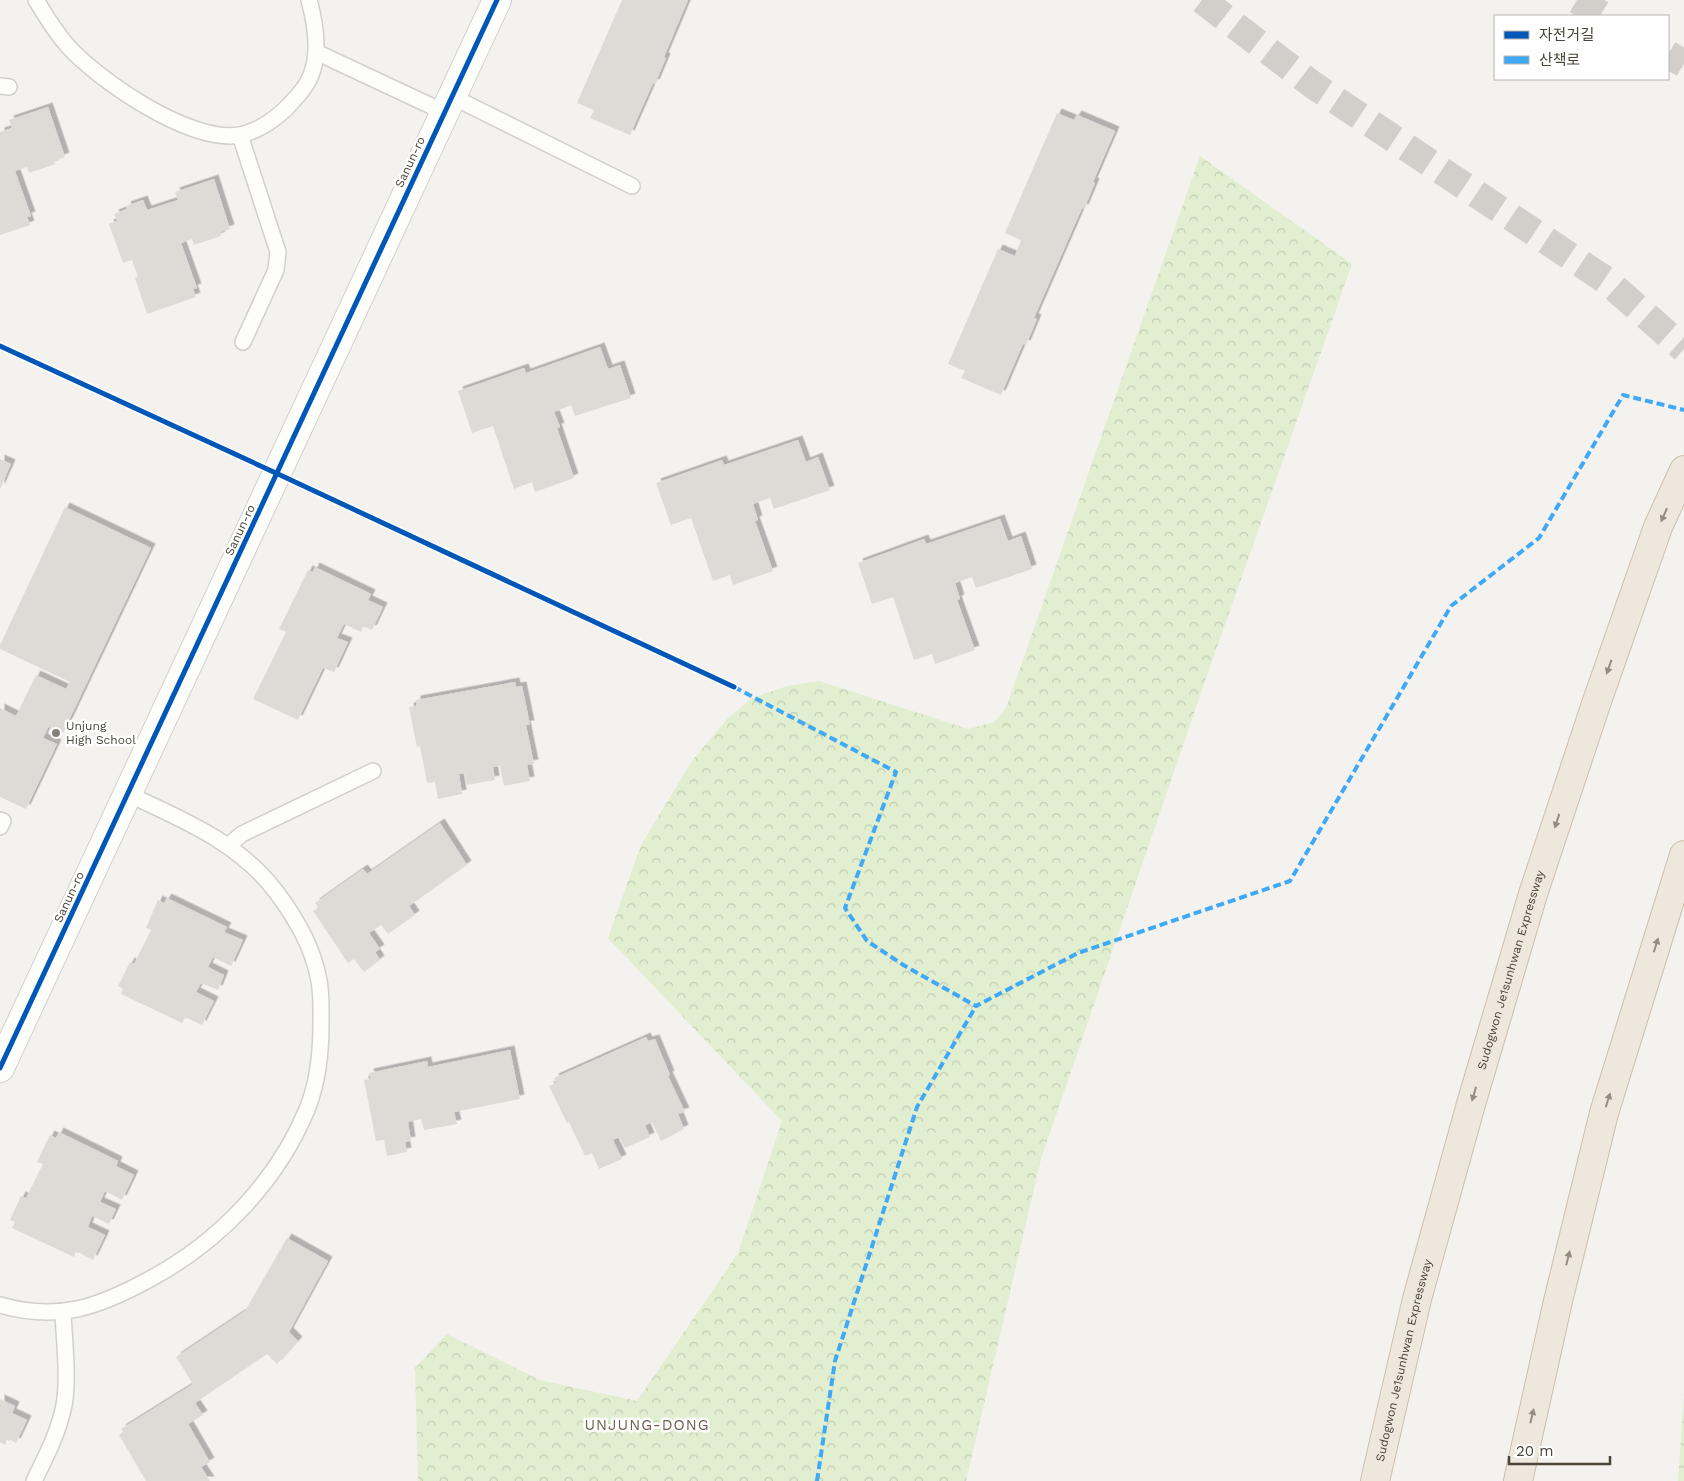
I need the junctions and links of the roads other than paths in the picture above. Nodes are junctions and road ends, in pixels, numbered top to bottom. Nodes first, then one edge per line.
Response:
1 (36, 0) edge
2 (309, 0) edge
3 (497, 0) edge
4 (316, 52) junction
5 (448, 104) junction
6 (240, 135) junction
7 (632, 186) dead end
8 (242, 342) dead end
9 (1684, 470) edge
10 (373, 771) dead end
11 (128, 794) junction
12 (0, 820) edge
13 (0, 827) edge
14 (229, 846) junction
15 (1684, 855) edge
16 (0, 1068) edge
17 (0, 1306) edge
18 (63, 1312) junction
19 (34, 1481) edge
20 (1375, 1481) edge
21 (1518, 1481) edge

1 - 6 lane
2 - 4 lane
3 - 5 street, Sanun-ro
4 - 5 lane
4 - 6 lane
5 - 7 lane
5 - 11 street, Sanun-ro
6 - 8 lane
9 -> 20 highway, Sudogwon Je1sunhwan Expressway
10 - 14 lane
11 - 14 lane
11 - 16 street, Sanun-ro
12 - 13 lane
14 - 18 lane
21 -> 15 highway
17 - 18 lane
18 - 19 lane

